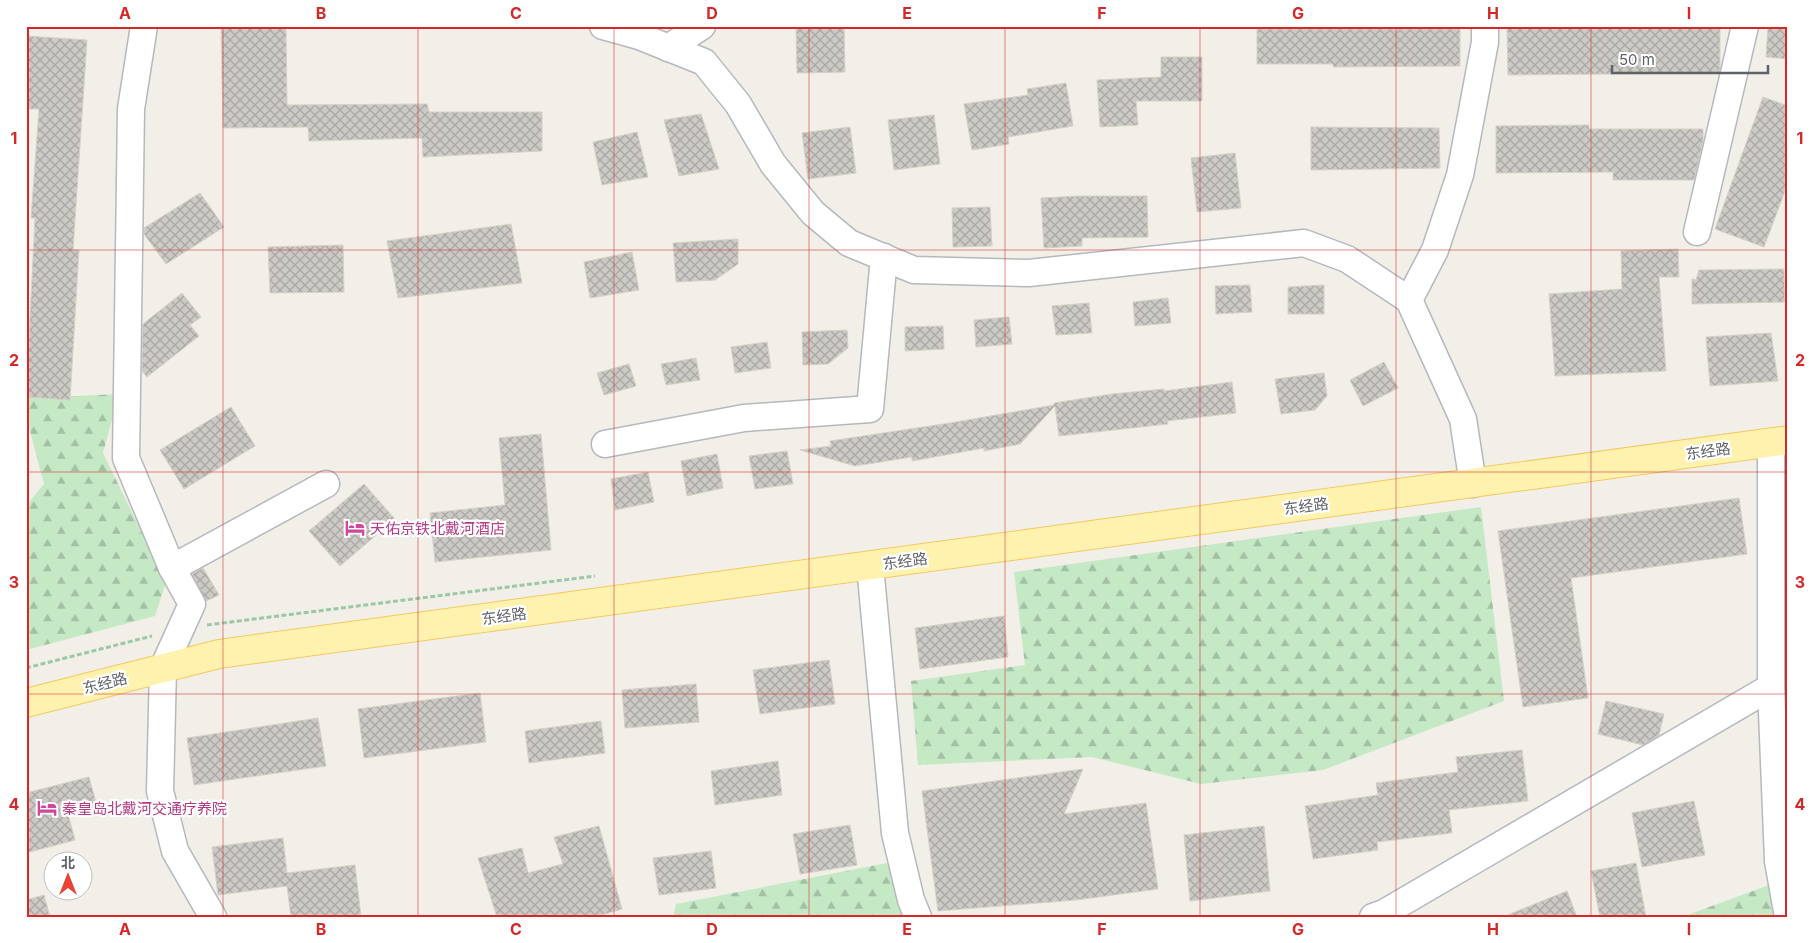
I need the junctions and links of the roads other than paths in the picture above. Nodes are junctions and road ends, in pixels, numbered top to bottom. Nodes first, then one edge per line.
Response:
1 (144, 26) edge
2 (603, 26) edge
3 (702, 26) edge
4 (1485, 26) edge
5 (1745, 26) edge
6 (668, 48) junction
7 (1697, 232) dead end
8 (884, 258) junction
9 (1409, 300) junction
10 (1779, 442) edge
11 (605, 444) dead end
12 (326, 484) dead end
13 (1473, 484) junction
14 (870, 566) junction
15 (172, 568) junction
16 (163, 668) junction
17 (1771, 687) junction
18 (26, 702) edge
19 (1788, 916) edge
20 (213, 917) edge
21 (918, 917) edge
22 (1373, 917) edge

1 - 15 street
2 - 6 street
3 - 6 street
4 - 9 street
5 - 7 street
6 - 8 street
8 - 9 street
8 - 11 street
9 - 13 street
10 - 13 main road, 东经路
10 - 17 street
12 - 15 street
13 - 14 main road, 东经路
14 - 16 main road, 东经路
14 - 21 street
15 - 16 street
16 - 18 main road, 东经路
16 - 20 street
17 - 19 street
17 - 22 street

